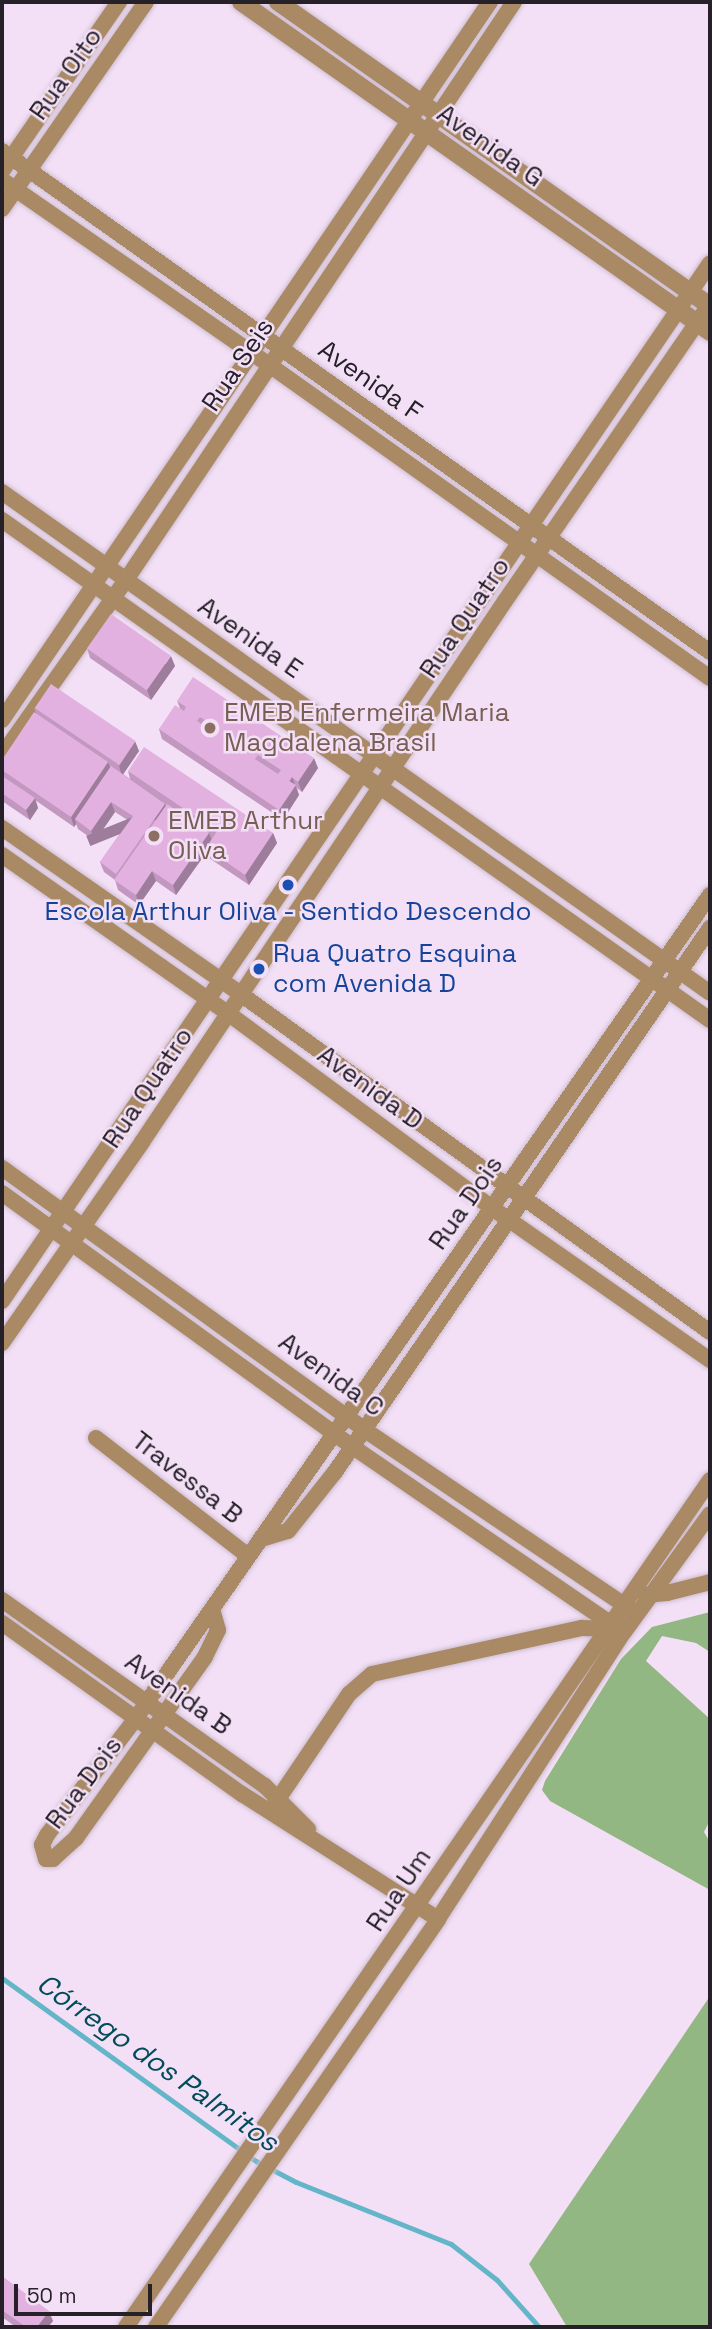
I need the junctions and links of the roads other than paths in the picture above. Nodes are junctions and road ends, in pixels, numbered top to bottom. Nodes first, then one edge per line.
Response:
1 (119, 2) edge
2 (146, 2) edge
3 (241, 2) edge
4 (278, 2) edge
5 (490, 2) edge
6 (514, 2) edge
7 (421, 103) junction
8 (437, 115) junction
9 (409, 120) junction
10 (425, 133) junction
11 (5, 160) edge
12 (29, 170) junction
13 (9, 185) edge
14 (2, 209) edge
15 (710, 263) edge
16 (690, 292) junction
17 (710, 305) edge
18 (679, 309) junction
19 (704, 327) edge
20 (262, 334) junction
21 (280, 346) junction
22 (250, 352) junction
23 (646, 356) junction
24 (268, 364) junction
25 (666, 369) junction
26 (2, 492) edge
27 (2, 520) edge
28 (531, 526) junction
29 (549, 538) junction
30 (518, 544) junction
31 (537, 556) junction
32 (108, 567) junction
33 (126, 580) junction
34 (95, 586) junction
35 (113, 598) junction
36 (710, 652) edge
37 (710, 678) edge
38 (2, 720) edge
39 (2, 755) edge
40 (374, 757) junction
41 (393, 770) junction
42 (363, 774) junction
43 (381, 788) junction
44 (2, 828) edge
45 (2, 855) edge
46 (710, 895) edge
47 (710, 928) edge
48 (664, 961) junction
49 (680, 971) junction
50 (652, 979) junction
51 (222, 982) junction
52 (667, 990) junction
53 (710, 993) edge
54 (242, 995) junction
55 (208, 1000) junction
56 (229, 1014) junction
57 (710, 1020) edge
58 (2, 1168) edge
59 (506, 1187) junction
60 (2, 1193) edge
61 (523, 1200) junction
62 (492, 1208) junction
63 (62, 1211) junction
64 (509, 1219) junction
65 (83, 1226) junction
66 (51, 1227) junction
67 (72, 1242) junction
68 (2, 1301) edge
69 (710, 1332) edge
70 (2, 1343) edge
71 (710, 1360) edge
72 (347, 1416) junction
73 (365, 1430) junction
74 (335, 1433) junction
75 (96, 1438) dead end
76 (353, 1447) junction
77 (710, 1480) edge
78 (710, 1514) edge
79 (261, 1539) junction
80 (248, 1556) junction
81 (710, 1582) edge
82 (633, 1591) junction
83 (649, 1596) junction
84 (2, 1600) edge
85 (212, 1609) junction
86 (630, 1609) junction
87 (2, 1623) edge
88 (608, 1626) junction
89 (622, 1635) junction
90 (147, 1702) junction
91 (166, 1715) junction
92 (136, 1718) junction
93 (153, 1731) junction
94 (275, 1805) junction
95 (418, 1905) junction
96 (438, 1919) junction
97 (126, 2327) edge
98 (156, 2327) edge

1 - 11 street, Rua Oito
2 - 12 street, Rua Oito
3 - 9 street, Avenida G
4 - 7 street, Avenida G
5 - 7 street, Rua Seis
6 - 8 street, Rua Seis
7 - 8 street, Avenida G
7 - 9 street, Rua Seis
8 - 10 street, Rua Seis
8 - 16 street, Avenida G
9 - 10 street, Avenida G
9 - 20 street, Rua Seis
10 - 18 street, Avenida G
10 - 21 street, Rua Seis
11 - 12 street, Avenida F
12 - 13 street, Rua Oito
12 - 20 street, Avenida F
13 - 14 street, Rua Oito
13 - 22 street, Avenida F
15 - 16 street, Rua Quatro
16 - 17 street, Avenida G
16 - 18 street, Rua Quatro
17 - 19 street, Rua Quatro
18 - 19 street, Avenida G
18 - 23 street, Rua Quatro
19 - 25 street, Rua Quatro
20 - 21 street, Avenida F
20 - 22 street, Rua Seis
21 - 24 street, Rua Seis
21 - 28 street, Avenida F
22 - 24 street, Avenida F
22 - 32 street, Rua Seis
23 - 25 street
23 - 28 street, Rua Quatro
24 - 30 street, Avenida F
24 - 33 street, Rua Seis
25 - 29 street, Rua Quatro
26 - 32 street, Avenida E
27 - 34 street, Avenida E
28 - 29 street, Avenida F
28 - 30 street, Rua Quatro
29 - 31 street, Rua Quatro
29 - 36 street, Avenida F
30 - 31 street, Avenida F
30 - 40 street, Rua Quatro
31 - 37 street, Avenida F
31 - 41 street, Rua Quatro
32 - 33 street, Avenida E
32 - 34 street, Rua Seis
33 - 35 street, Rua Seis
33 - 40 street, Avenida E
34 - 35 street, Avenida E
34 - 38 street, Rua Seis
35 - 39 street, Rua Seis
35 - 42 street, Avenida E
40 - 41 street, Avenida E
40 - 42 street, Rua Quatro
41 - 43 street, Rua Quatro
41 - 48 street, Avenida E
42 - 43 street, Avenida E
42 - 51 street, Rua Quatro
43 - 50 street, Avenida E
43 - 54 street, Rua Quatro
44 - 51 street, Avenida D
45 - 55 street, Avenida D
46 - 48 street, Rua Dois
47 - 49 street, Rua Dois
48 - 49 street, Avenida E
48 - 50 street, Rua Dois
49 - 52 street, Rua Dois
49 - 53 street, Avenida E
50 - 52 street, Avenida E
50 - 59 street, Rua Dois
51 - 54 street, Avenida D
51 - 55 street, Rua Quatro
52 - 57 street, Avenida E
52 - 61 street, Rua Dois
54 - 56 street, Rua Quatro
54 - 59 street, Avenida D
55 - 56 street, Avenida D
55 - 63 street, Rua Quatro
56 - 62 street, Avenida D
56 - 65 street, Rua Quatro
58 - 63 street, Avenida C
59 - 61 street, Avenida D
59 - 62 street, Rua Dois
60 - 66 street, Avenida C
61 - 64 street, Rua Dois
61 - 69 street, Avenida D
62 - 64 street, Avenida D
62 - 72 street, Rua Dois
63 - 65 street, Avenida C
63 - 66 street, Rua Quatro
64 - 71 street, Avenida D
64 - 73 street, Rua Dois
65 - 67 street, Rua Quatro
65 - 72 street, Avenida C
66 - 67 street, Avenida C
66 - 68 street, Rua Quatro
67 - 70 street, Rua Quatro
67 - 74 street, Avenida C
72 - 73 street, Avenida C
72 - 74 street, Rua Dois
73 - 76 street, Rua Dois
73 - 86 street, Avenida C
74 - 76 street, Avenida C
74 - 79 street, Rua Dois
75 - 80 street, Travessa B
76 - 79 street, Rua Dois
76 - 88 street, Avenida C
77 - 82 street, Rua Um
78 - 83 street, Rua Um
79 - 80 street, Rua Dois
80 - 85 street, Rua Dois
81 - 83 street
82 - 83 street
82 - 86 street, Rua Um
83 - 86 street, Rua Um
84 - 90 street, Avenida B
85 - 90 street, Rua Dois
85 - 91 street, Rua Dois
86 - 88 street, Rua Um
86 - 89 street, Rua Um
87 - 92 street, Avenida B
88 - 89 street, Avenida C
88 - 94 street
88 - 95 street, Rua Um
89 - 96 street, Rua Um
90 - 91 street, Avenida B
90 - 92 street, Rua Dois
91 - 93 street, Rua Dois
91 - 94 street, Avenida B
92 - 93 street, Avenida B
92 - 93 street, Rua Dois
93 - 94 street, Avenida B
94 - 95 street, Avenida B
95 - 96 street, Avenida B
95 - 97 street, Rua Um
96 - 98 street, Rua Um

